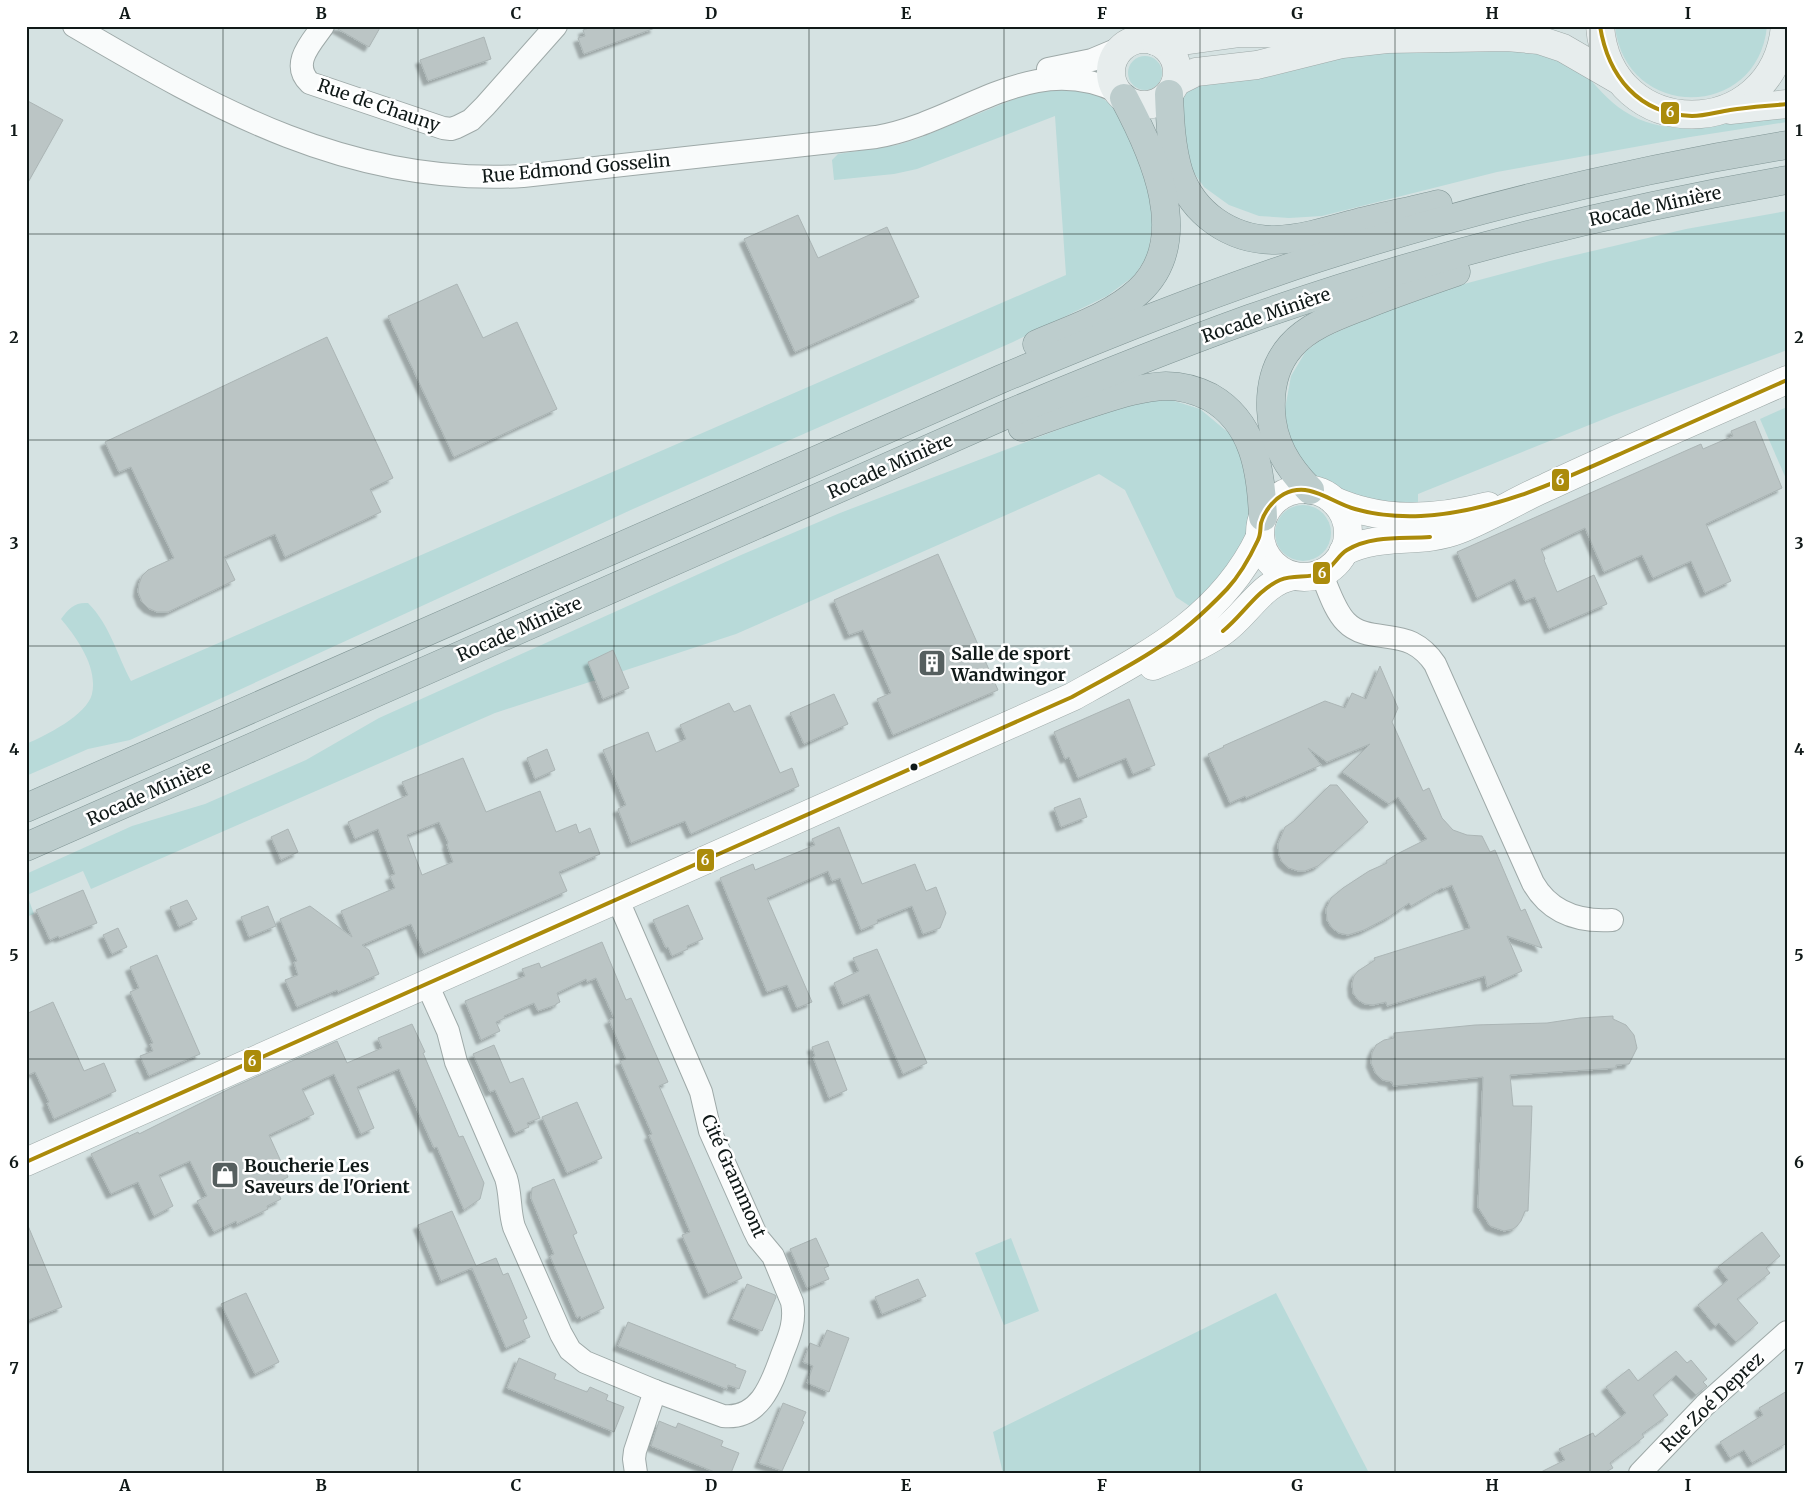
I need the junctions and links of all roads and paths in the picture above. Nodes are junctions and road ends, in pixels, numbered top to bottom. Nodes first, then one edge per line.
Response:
1 (74, 26) edge
2 (323, 26) edge
3 (556, 26) edge
4 (1551, 26) edge
5 (1600, 26) edge
6 (1786, 27) edge
7 (1387, 32) edge
8 (1507, 37) junction
9 (1156, 41) junction
10 (1123, 47) junction
11 (1620, 81) junction
12 (1011, 88) junction
13 (1172, 88) junction
14 (1121, 95) junction
15 (1787, 104) edge
16 (1721, 111) junction
17 (1787, 145) edge
18 (1698, 161) junction
19 (1787, 180) edge
20 (1579, 221) junction
21 (1787, 380) edge
22 (799, 468) junction
23 (1544, 488) junction
24 (1310, 490) junction
25 (818, 498) junction
26 (1334, 501) junction
27 (1262, 527) junction
28 (1343, 552) junction
29 (1321, 573) junction
30 (1294, 576) junction
31 (1072, 697) junction
32 (26, 808) edge
33 (26, 847) edge
34 (618, 898) junction
35 (1612, 920) dead end
36 (427, 984) junction
37 (26, 1162) edge
38 (1787, 1332) edge
39 (655, 1391) junction
40 (636, 1473) edge
41 (1640, 1473) edge

1 - 12 street, Rue Edmond Gosselin
2 - 3 street, Rue de Chauny
4 - 8 main road
5 - 11 main road
6 - 16 main road
7 - 8 main road
7 - 9 main road
7 - 13 main road
8 - 11 main road
9 - 10 main road
9 - 13 main road
10 - 12 street, Rue Edmond Gosselin
10 - 14 main road
11 - 16 main road
12 - 14 street, Rue Edmond Gosselin
13 - 14 main road
13 - 18 highway
14 - 22 highway
15 - 16 main road
17 - 18 highway, Rocade Minière
18 - 22 highway, Rocade Minière
19 - 20 highway, Rocade Minière
20 - 24 highway
20 - 25 highway, Rocade Minière
21 - 23 street
22 - 32 highway, Rocade Minière
23 - 26 street
23 - 28 street
24 - 26 street
24 - 27 street
25 - 27 highway
25 - 33 highway, Rocade Minière
26 - 28 street
27 - 30 street
27 - 31 street
28 - 29 street
29 - 30 street
29 - 35 street
30 - 31 street
31 - 34 street
34 - 36 street
34 - 39 street, Cité Grammont
36 - 37 street
36 - 39 street, Cité Grammont
38 - 41 street, Rue Zoé Deprez
39 - 40 street

